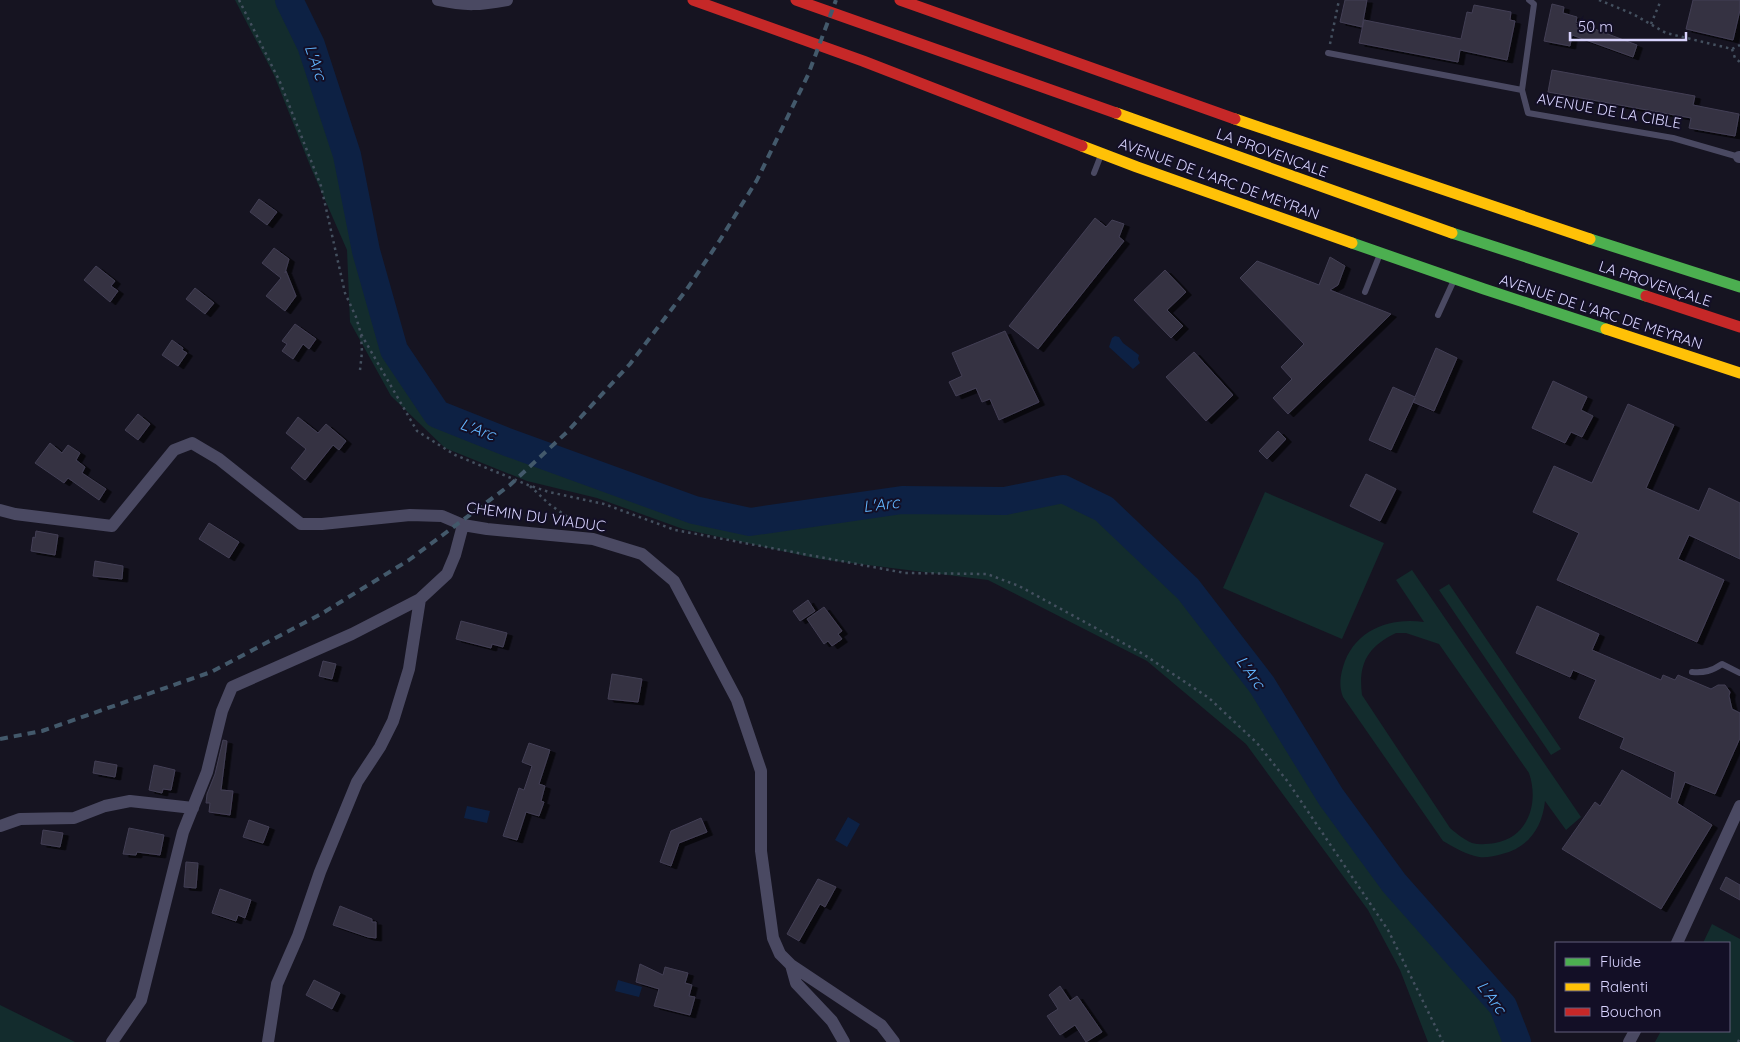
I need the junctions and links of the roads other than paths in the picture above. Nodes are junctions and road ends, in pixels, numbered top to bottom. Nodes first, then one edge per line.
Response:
1 (438, 0) edge
2 (507, 0) edge
3 (693, 0) edge
4 (796, 0) edge
5 (900, 0) edge
6 (1529, 0) edge
7 (494, 1) edge
8 (1328, 53) road end
9 (1522, 90) junction
10 (1101, 154) junction
11 (1740, 157) edge
12 (1094, 174) dead end
13 (1381, 253) junction
14 (1455, 279) junction
15 (1740, 288) edge
16 (1365, 292) dead end
17 (1438, 315) dead end
18 (1740, 327) edge
19 (1740, 373) edge
20 (0, 510) edge
21 (463, 525) junction
22 (420, 598) junction
23 (1692, 672) dead end
24 (1740, 673) edge
25 (1740, 806) edge
26 (193, 808) junction
27 (0, 826) edge
28 (1677, 942) edge
29 (791, 966) junction
30 (112, 1042) edge
31 (268, 1042) edge
32 (844, 1042) edge
33 (894, 1042) edge

1 - 7 street
2 - 7 street
3 - 10 main road, AVENUE DE L'ARC DE MEYRAN
4 - 18 main road, LA PROVENÇALE
5 - 15 main road, LA PROVENÇALE
6 - 9 lane, AVENUE DE LA CIBLE
8 - 9 lane
9 - 11 lane, AVENUE DE LA CIBLE
10 - 12 lane
10 - 13 main road, AVENUE DE L'ARC DE MEYRAN
13 - 14 main road, AVENUE DE L'ARC DE MEYRAN
13 - 16 lane
14 - 17 lane
14 - 19 main road, AVENUE DE L'ARC DE MEYRAN
20 - 21 street, CHEMIN DU VIADUC
21 - 22 street
21 - 29 street, CHEMIN DU VIADUC
22 - 26 street
22 - 31 street
23 - 24 lane
25 - 28 street
26 - 27 street
26 - 30 street
29 - 32 street
29 - 33 street, CHEMIN DU VIADUC

